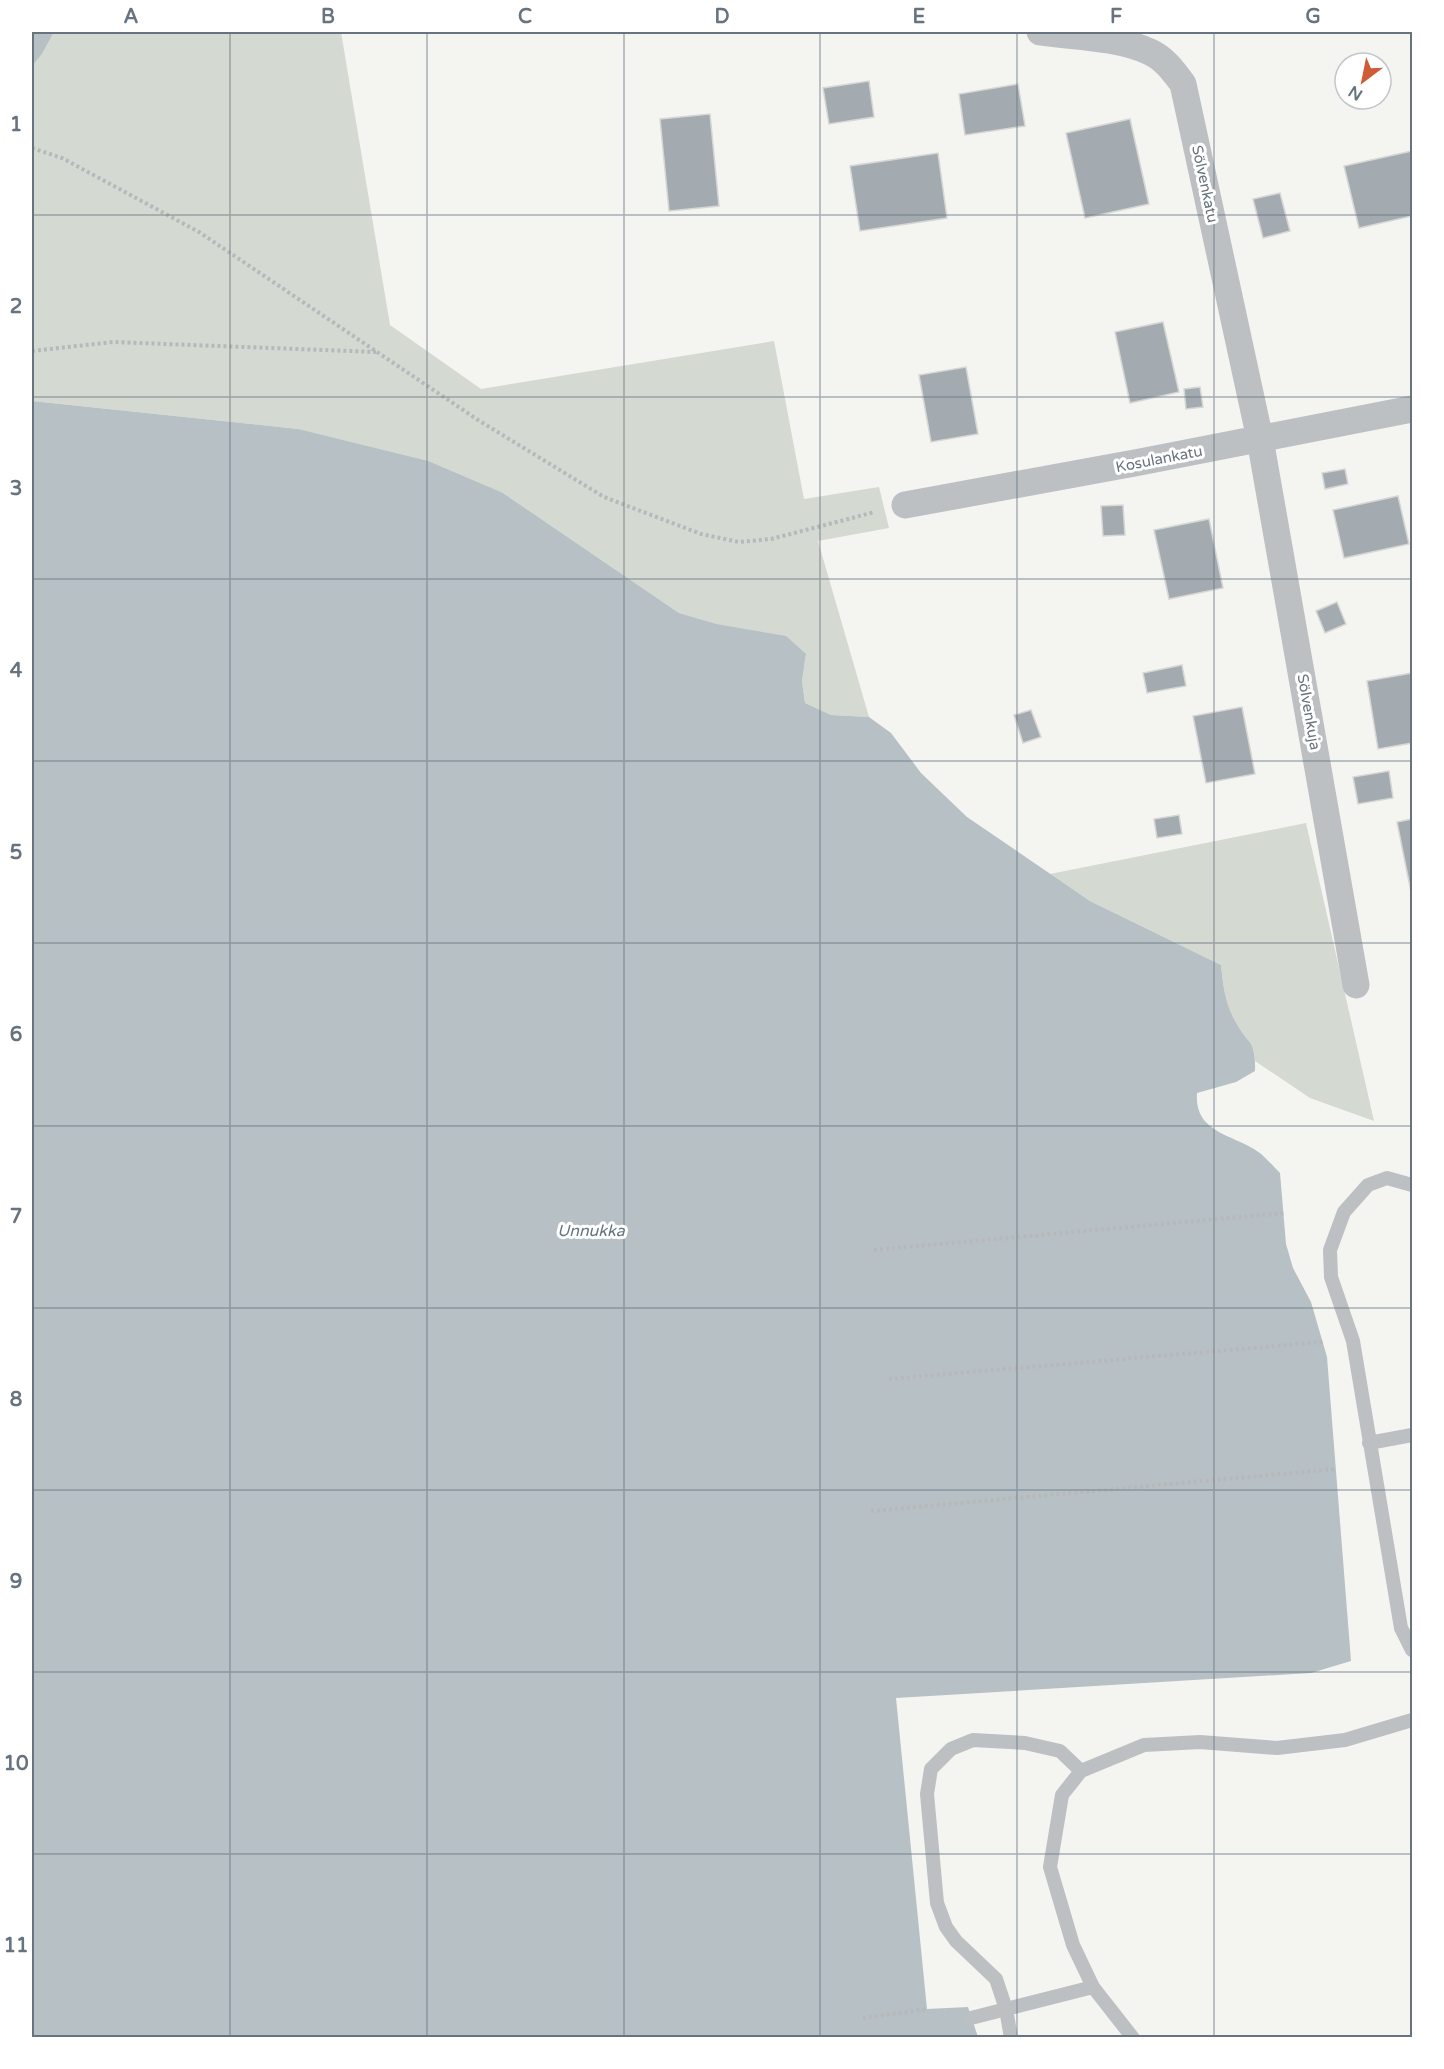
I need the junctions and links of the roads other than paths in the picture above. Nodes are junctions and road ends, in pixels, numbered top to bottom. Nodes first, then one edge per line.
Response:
1 (1040, 32) edge
2 (1413, 409) edge
3 (1260, 440) junction
4 (905, 505) road end
5 (1356, 985) dead end
6 (1413, 1185) edge
7 (1413, 1436) edge
8 (1369, 1443) junction
9 (1413, 1650) edge
10 (1413, 1720) edge
11 (1081, 1770) junction
12 (1093, 1987) junction
13 (1006, 2009) junction
14 (971, 2018) dead end
15 (1011, 2037) edge
16 (1133, 2037) edge

1 - 3 street, Sölvenkatu
2 - 3 street, Kosulankatu
3 - 4 street, Kosulankatu
3 - 5 street, Sölvenkuja
6 - 8 lane
7 - 8 lane
8 - 9 lane
10 - 11 lane
11 - 12 lane
11 - 13 lane
12 - 13 lane
12 - 16 lane
13 - 14 lane
13 - 15 lane

